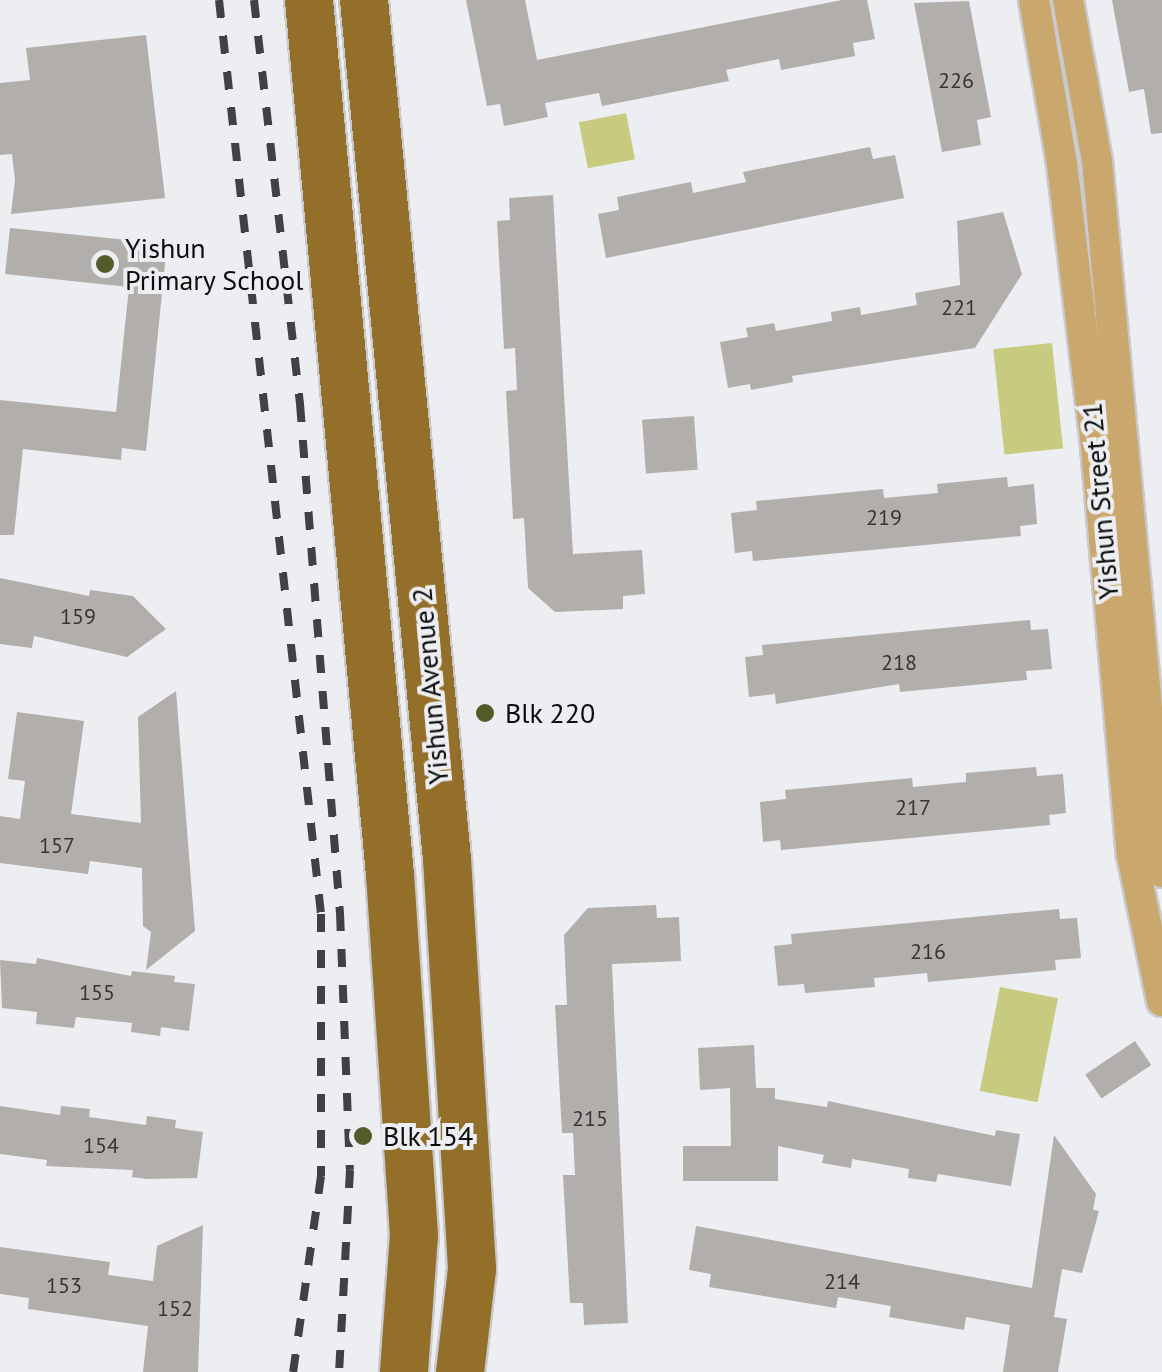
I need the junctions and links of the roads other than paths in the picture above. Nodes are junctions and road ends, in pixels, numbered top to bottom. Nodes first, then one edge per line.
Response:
1 (309, 0) edge
2 (364, 0) edge
3 (1034, 0) edge
4 (1068, 0) edge
5 (1162, 872) edge
6 (1162, 1001) edge
7 (466, 1150) junction
8 (414, 1235) junction
9 (404, 1372) edge
10 (460, 1372) edge

1 - 8 main road, Yishun Avenue 2
2 - 7 main road, Yishun Avenue 2
3 - 6 street, Yishun Street 21
4 - 5 street, Yishun Street 21
7 - 8 main road
7 - 10 main road, Yishun Avenue 2
8 - 9 main road, Yishun Avenue 2

